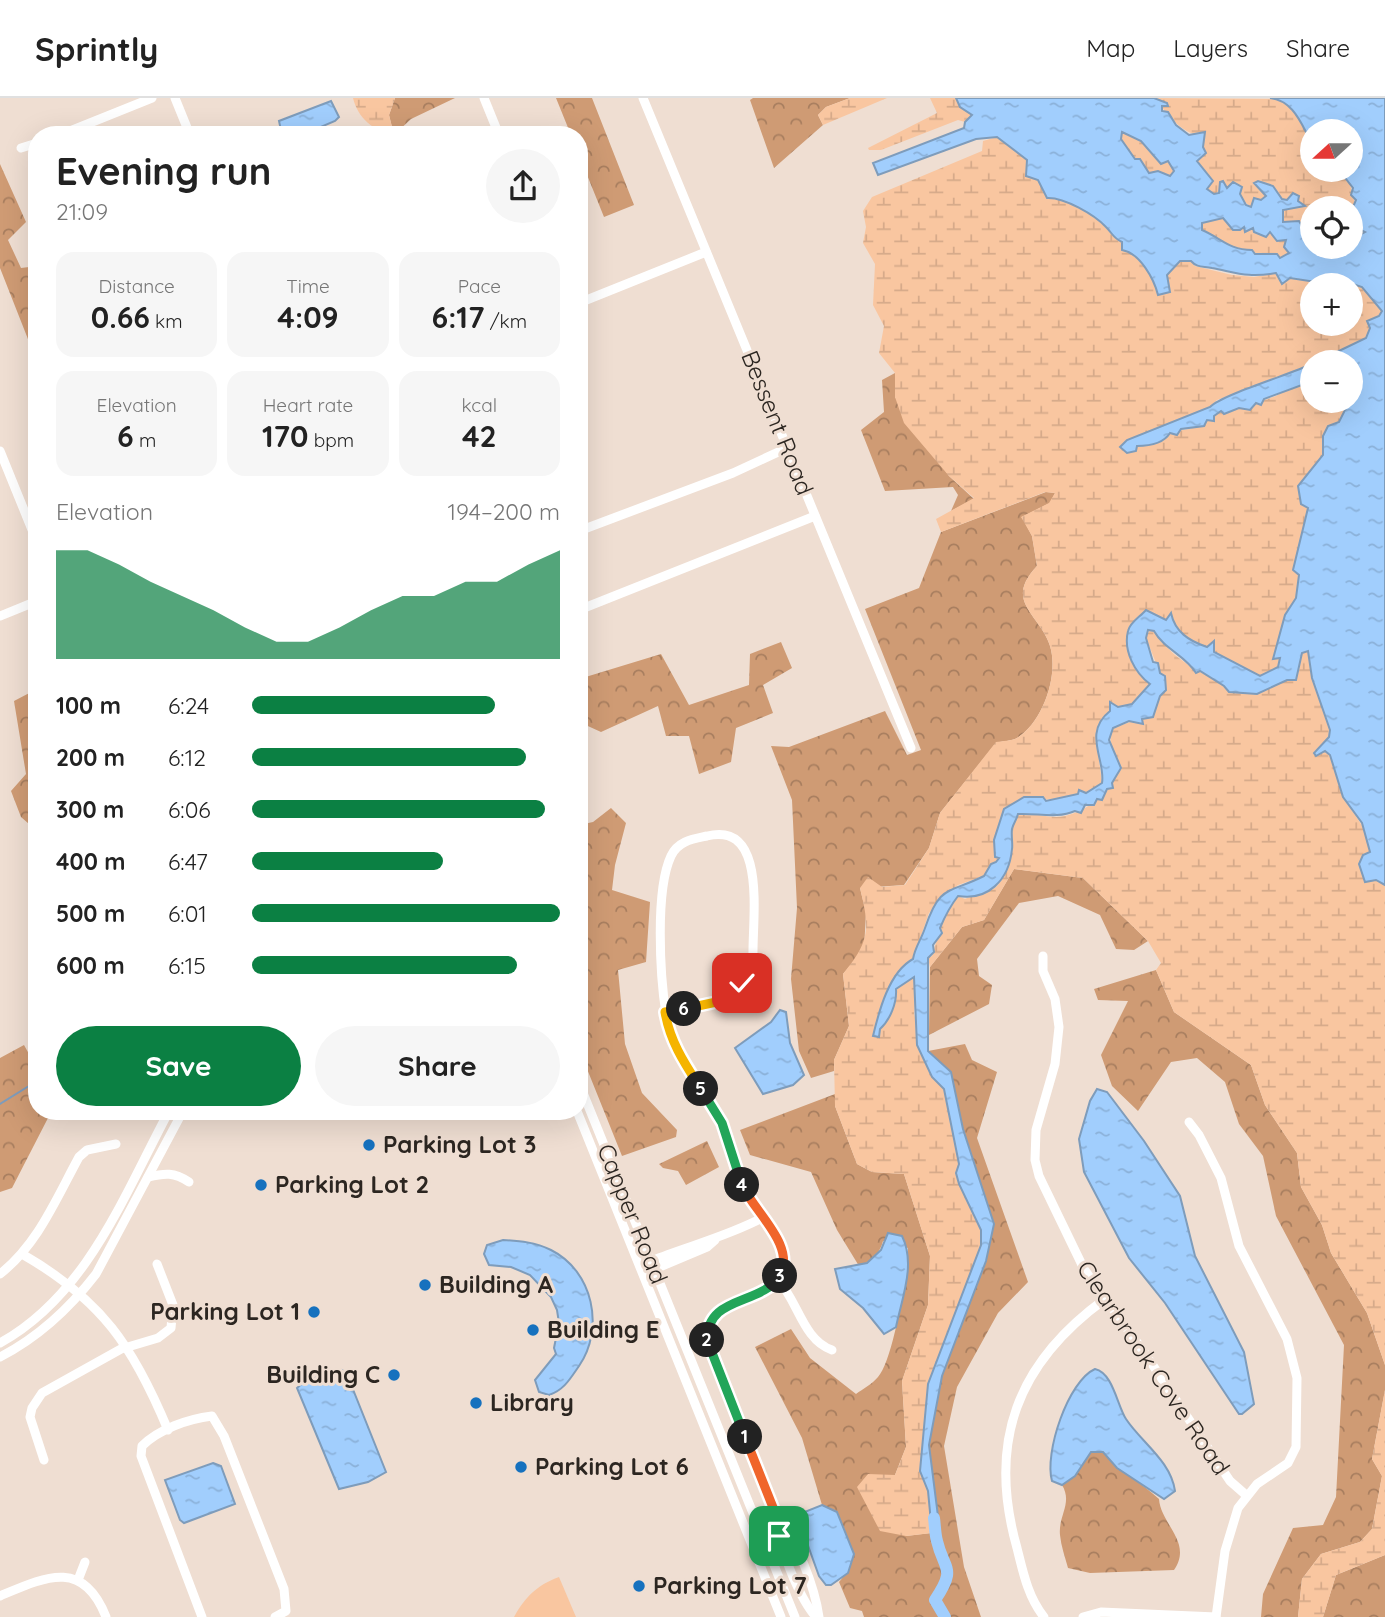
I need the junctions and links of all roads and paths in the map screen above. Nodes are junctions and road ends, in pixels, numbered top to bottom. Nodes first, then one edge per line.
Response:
1 (152, 98) edge
2 (175, 98) edge
3 (484, 98) edge
4 (643, 98) edge
5 (82, 126) edge
6 (186, 126) edge
7 (495, 126) edge
8 (28, 146) edge
9 (21, 148) dead end
10 (706, 252) junction
11 (588, 299) edge
12 (787, 448) junction
13 (0, 451) edge
14 (815, 516) junction
15 (28, 520) edge
16 (588, 528) edge
17 (28, 605) edge
18 (588, 606) edge
19 (0, 616) edge
20 (911, 748) dead end
21 (1043, 956) dead end
22 (665, 1012) junction
23 (588, 1105) edge
24 (164, 1120) edge
25 (178, 1120) edge
26 (581, 1120) edge
27 (1189, 1122) dead end
28 (116, 1144) dead end
29 (148, 1177) junction
30 (189, 1182) dead end
31 (762, 1218) junction
32 (22, 1254) junction
33 (157, 1264) dead end
34 (653, 1265) junction
35 (0, 1274) edge
36 (778, 1280) junction
37 (71, 1286) junction
38 (80, 1294) junction
39 (1105, 1299) junction
40 (0, 1343) edge
41 (129, 1347) junction
42 (832, 1350) dead end
43 (0, 1357) edge
44 (168, 1430) junction
45 (44, 1460) dead end
46 (1246, 1495) junction
47 (85, 1562) dead end
48 (78, 1580) junction
49 (0, 1596) edge
50 (106, 1617) edge
51 (202, 1617) edge
52 (275, 1617) edge
53 (782, 1617) edge
54 (795, 1617) edge
55 (817, 1617) edge
56 (1044, 1617) edge
57 (1083, 1617) edge
58 (1216, 1617) edge

1 - 5 street
2 - 6 street
3 - 7 street
4 - 10 street, Bessent Road
8 - 9 street
10 - 11 street
10 - 12 street, Bessent Road
12 - 14 street, Bessent Road
12 - 16 street
13 - 15 street
14 - 18 street
14 - 20 street, Bessent Road
17 - 19 street
21 - 39 street, Clearbrook Cove Road
22 - 22 street
22 - 31 street
23 - 34 street, Capper Road
24 - 37 street
25 - 29 street
26 - 53 street, Capper Road
27 - 46 street
28 - 32 street
29 - 30 street
29 - 38 street
31 - 34 street
31 - 36 street
32 - 35 street
32 - 37 street
33 - 41 street
34 - 54 street, Capper Road
36 - 42 street
36 - 55 street
37 - 38 street
37 - 40 street
38 - 41 street
38 - 43 street
39 - 46 street, Clearbrook Cove Road
39 - 56 street
41 - 44 street
41 - 45 street
44 - 51 street
44 - 52 street
46 - 58 street
47 - 48 street
48 - 49 street
48 - 50 street
57 - 58 street

